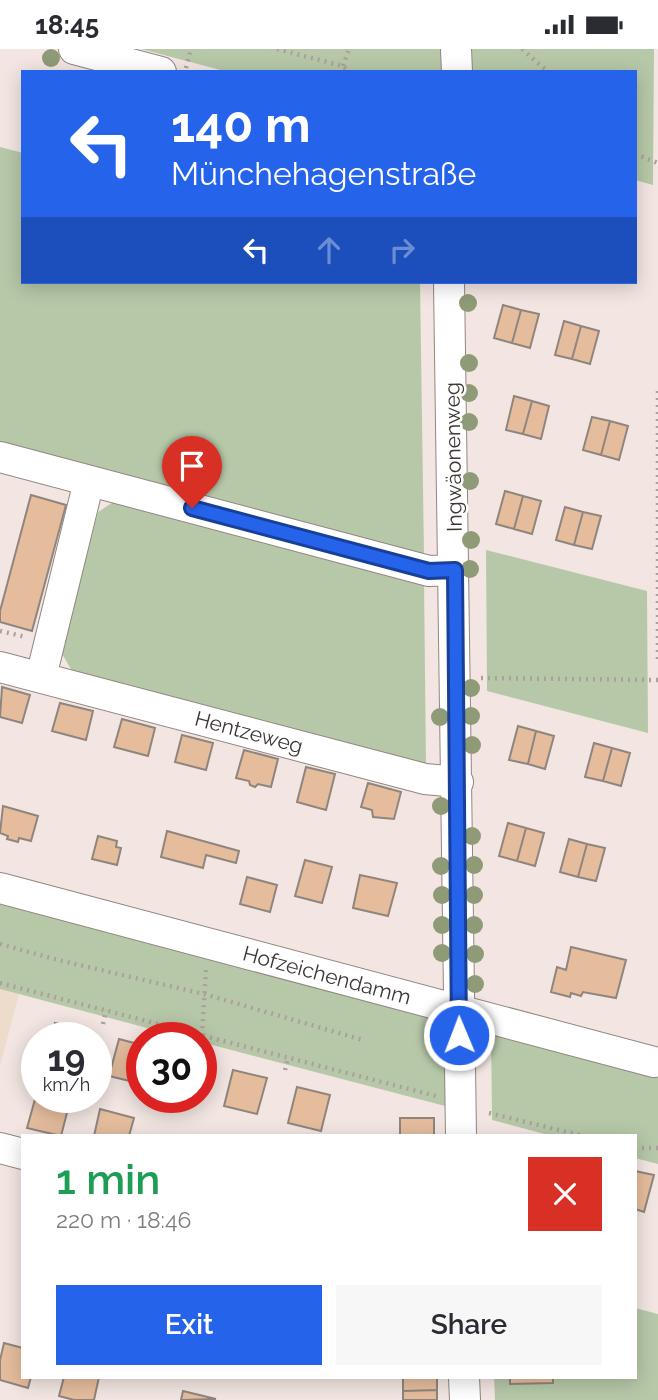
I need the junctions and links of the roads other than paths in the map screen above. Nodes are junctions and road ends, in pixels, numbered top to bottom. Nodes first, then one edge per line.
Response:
1 (74, 49) edge
2 (456, 49) edge
3 (153, 70) edge
4 (457, 70) edge
5 (449, 284) edge
6 (0, 457) edge
7 (89, 481) junction
8 (455, 570) junction
9 (0, 667) edge
10 (41, 677) junction
11 (458, 782) junction
12 (0, 888) edge
13 (459, 1010) junction
14 (654, 1062) dead end
15 (461, 1134) edge
16 (0, 1148) edge
17 (21, 1153) edge
18 (464, 1379) edge
19 (464, 1400) edge

1 - 3 street
2 - 4 street
5 - 8 street, Ingwäonenweg
6 - 7 street
7 - 8 street
7 - 10 street
8 - 11 street, Ingwäonenweg
9 - 10 street, Hentzeweg
10 - 11 street, Hentzeweg
11 - 13 street, Ingwäonenweg
12 - 13 street, Hofzeichendamm
13 - 14 street, Hofzeichendamm
13 - 15 street, Ingwäonenweg
16 - 17 street
18 - 19 street

